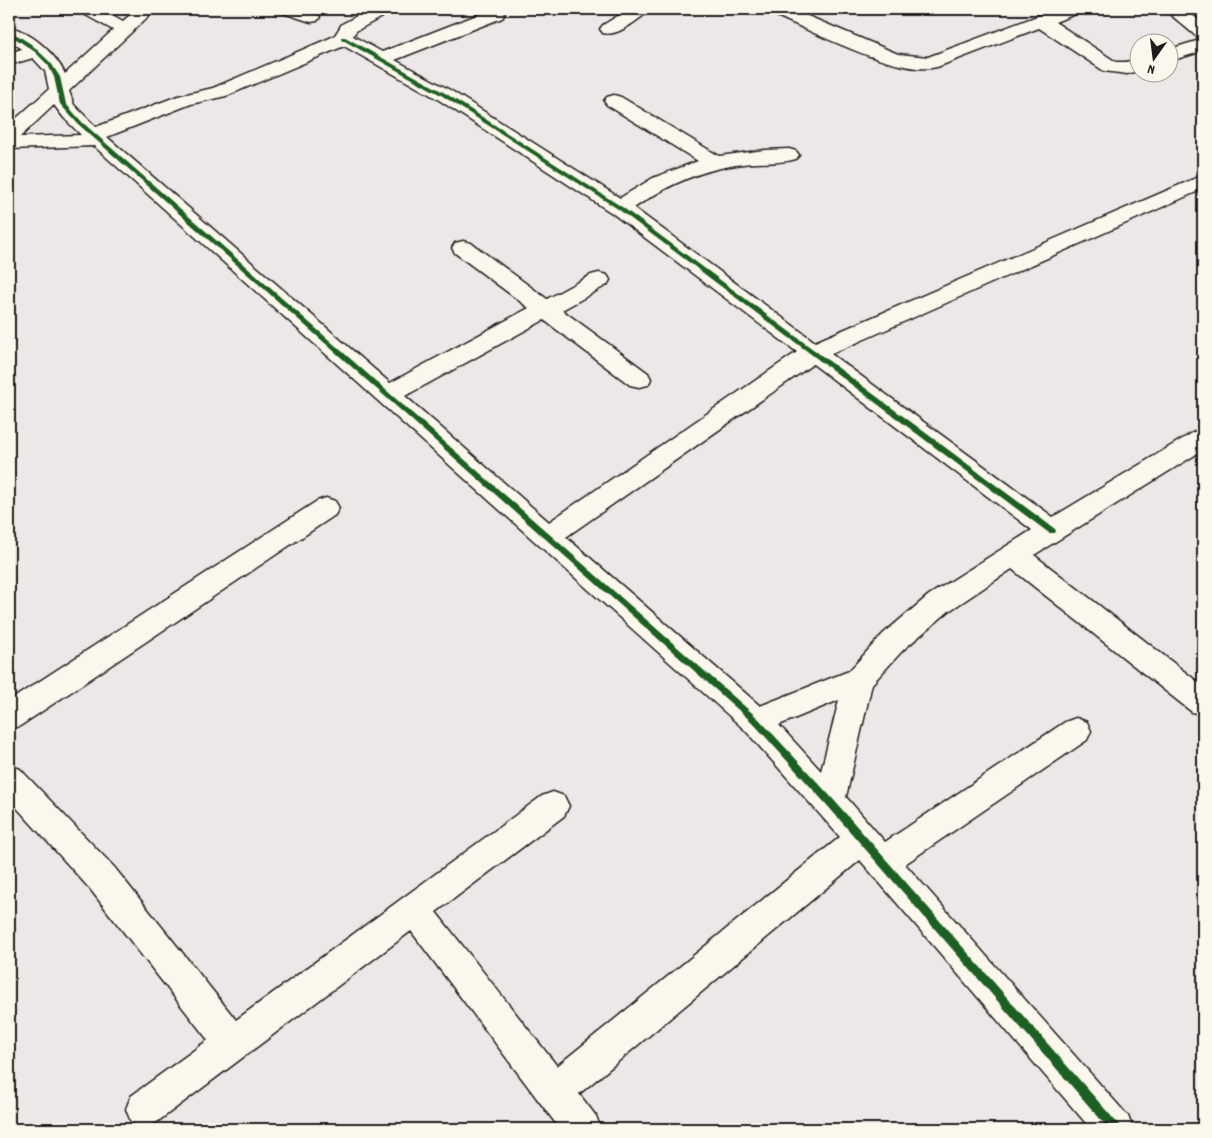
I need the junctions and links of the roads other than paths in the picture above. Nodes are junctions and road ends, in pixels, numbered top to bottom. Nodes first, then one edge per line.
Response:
1 (88, 9) edge
2 (147, 9) edge
3 (289, 9) edge
4 (383, 9) edge
5 (641, 9) edge
6 (776, 9) edge
7 (826, 9) edge
8 (1072, 9) edge
9 (1173, 9) edge
10 (496, 14) dead end
11 (311, 17) dead end
12 (802, 20) junction
13 (1041, 21) junction
14 (125, 29) junction
15 (610, 29) dead end
16 (9, 32) edge
17 (1203, 32) edge
18 (343, 38) junction
19 (1203, 45) edge
20 (36, 51) junction
21 (1180, 52) edge
22 (380, 59) junction
23 (9, 60) edge
24 (1130, 67) edge
25 (59, 92) junction
26 (614, 101) dead end
27 (9, 136) edge
28 (96, 138) junction
29 (9, 142) edge
30 (789, 155) dead end
31 (715, 162) junction
32 (1203, 181) edge
33 (620, 208) junction
34 (463, 248) dead end
35 (599, 280) dead end
36 (546, 309) junction
37 (814, 352) junction
38 (639, 379) dead end
39 (388, 395) junction
40 (1203, 438) edge
41 (326, 508) dead end
42 (1052, 531) junction
43 (548, 536) junction
44 (1014, 555) junction
45 (859, 679) junction
46 (1203, 703) edge
47 (9, 717) edge
48 (756, 721) junction
49 (1076, 731) dead end
50 (9, 778) edge
51 (829, 801) junction
52 (553, 806) dead end
53 (872, 850) junction
54 (414, 909) junction
55 (233, 1044) junction
56 (554, 1091) junction
57 (144, 1109) dead end
58 (583, 1129) edge
59 (1115, 1129) edge

1 - 14 street
2 - 14 street
3 - 11 street
4 - 18 street
5 - 15 street
6 - 12 street
7 - 12 street
8 - 13 street
9 - 17 street
10 - 22 street
12 - 13 street
13 - 24 street
14 - 25 street
16 - 20 street
18 - 22 street
18 - 28 street
19 - 21 street
20 - 23 street
20 - 25 street
22 - 33 street
25 - 27 street
25 - 28 street
26 - 31 street
28 - 29 street
28 - 39 street
30 - 31 street
31 - 33 street
32 - 37 street
33 - 37 street
34 - 36 street
35 - 36 street
36 - 38 street
36 - 39 street
37 - 42 street
37 - 43 street
39 - 43 street
40 - 42 street
41 - 47 street
42 - 44 street
43 - 48 street
44 - 45 street
44 - 46 street
45 - 48 street
45 - 51 street
48 - 51 street
49 - 53 street
50 - 55 street
51 - 53 street
52 - 54 street
53 - 56 street
53 - 59 street
54 - 55 street
54 - 56 street
55 - 57 street
56 - 58 street

